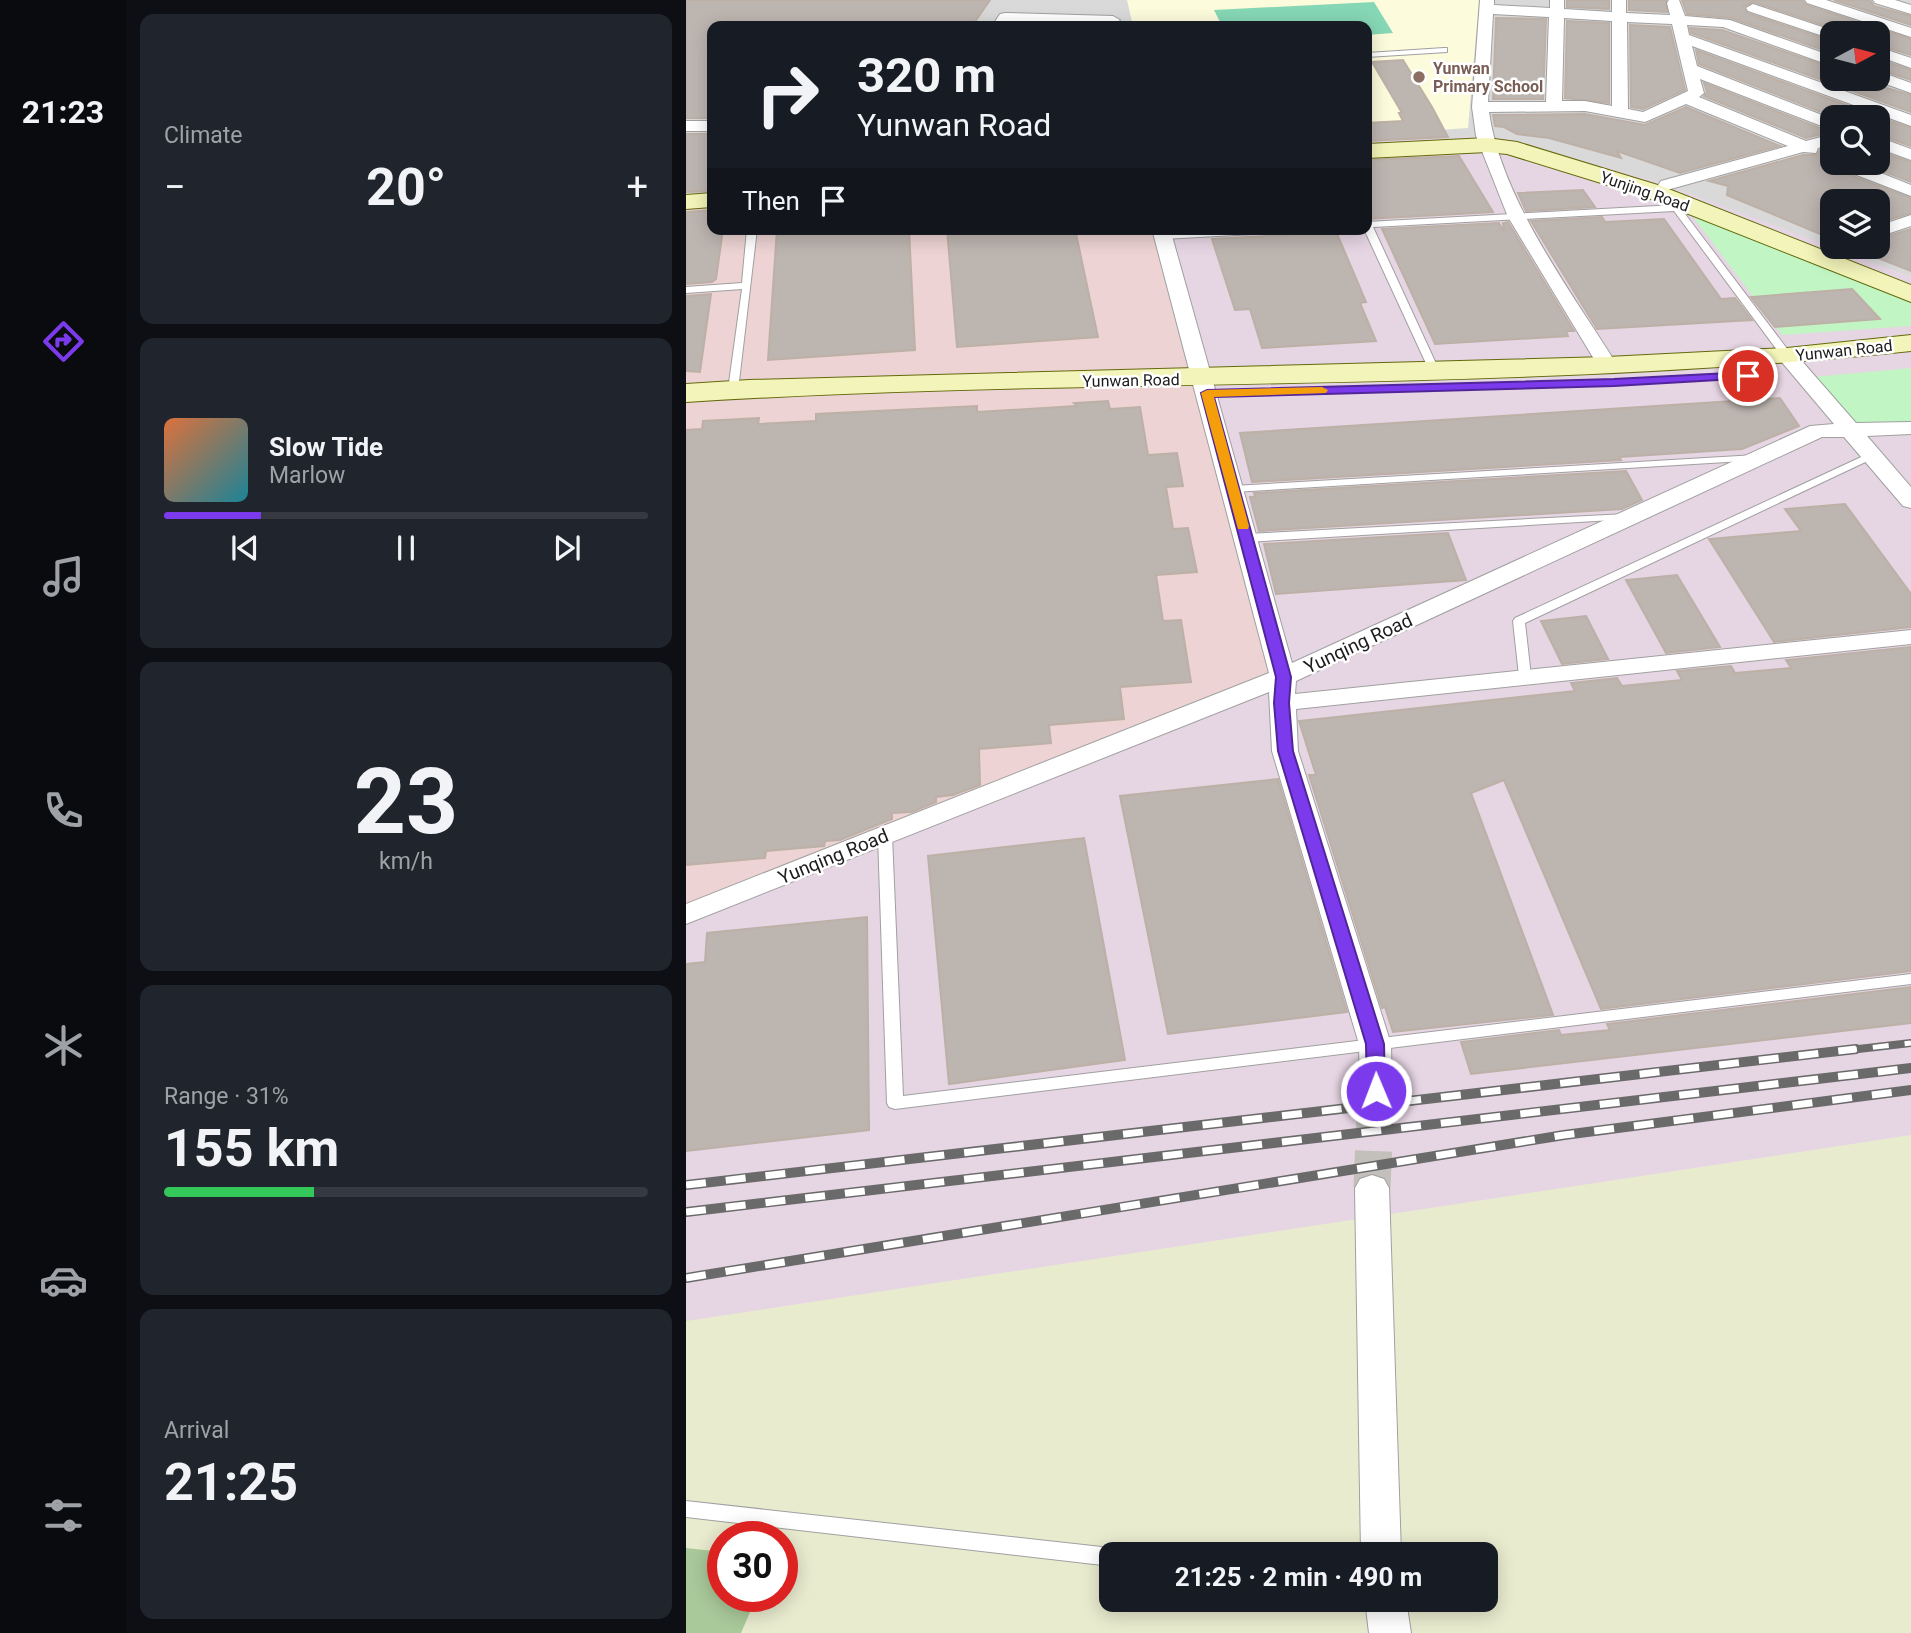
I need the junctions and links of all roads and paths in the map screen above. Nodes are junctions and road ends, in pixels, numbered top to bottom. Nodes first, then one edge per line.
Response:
1 (1108, 0) edge
2 (1812, 0) edge
3 (1880, 0) edge
4 (1759, 4) edge
5 (1487, 5) edge
6 (1677, 5) edge
7 (1557, 6) edge
8 (1619, 8) edge
9 (1911, 10) edge
10 (1002, 21) edge
11 (1077, 21) edge
12 (1113, 21) edge
13 (1725, 23) junction
14 (1820, 30) edge
15 (1911, 34) edge
16 (1682, 37) junction
17 (1890, 40) edge
18 (1444, 50) dead end
19 (1372, 55) edge
20 (1820, 55) edge
21 (1890, 55) edge
22 (1820, 60) edge
23 (1911, 63) edge
24 (1690, 69) junction
25 (1776, 71) junction
26 (1890, 80) edge
27 (1729, 84) junction
28 (1911, 88) edge
29 (1691, 96) junction
30 (1555, 106) junction
31 (1480, 107) junction
32 (1619, 113) junction
33 (1907, 117) edge
34 (1820, 120) edge
35 (686, 126) edge
36 (707, 126) edge
37 (1486, 141) junction
38 (1372, 142) edge
39 (1820, 143) edge
40 (1890, 147) edge
41 (1807, 148) junction
42 (1372, 150) edge
43 (1820, 154) edge
44 (1911, 155) edge
45 (1872, 175) edge
46 (1667, 185) junction
47 (1911, 191) edge
48 (707, 200) edge
49 (686, 202) edge
50 (707, 207) edge
51 (686, 209) edge
52 (1517, 217) junction
53 (1911, 220) edge
54 (1372, 225) edge
55 (1890, 228) edge
56 (751, 235) edge
57 (1163, 235) edge
58 (1372, 235) edge
59 (1820, 243) edge
60 (1863, 259) edge
61 (1911, 277) edge
62 (747, 286) junction
63 (686, 290) edge
64 (1911, 294) edge
65 (1911, 342) edge
66 (1911, 361) edge
67 (1795, 364) junction
68 (1606, 365) junction
69 (1434, 370) junction
70 (1205, 386) junction
71 (733, 390) junction
72 (686, 393) edge
73 (686, 409) edge
74 (1911, 428) edge
75 (1851, 430) junction
76 (1872, 455) junction
77 (1760, 458) junction
78 (1233, 489) junction
79 (1911, 501) edge
80 (1631, 517) junction
81 (1246, 538) junction
82 (1911, 637) edge
83 (1525, 676) junction
84 (1283, 690) junction
85 (885, 836) junction
86 (686, 915) edge
87 (1911, 979) edge
88 (1375, 1044) junction
89 (1376, 1091) tunnel mouth
90 (1372, 1188) tunnel mouth
91 (686, 1509) edge
92 (1381, 1542) edge
93 (1099, 1556) edge
94 (1387, 1612) edge
95 (1390, 1633) edge

1 - 12 street
2 - 15 street
3 - 9 street
4 - 13 street
4 - 14 street
5 - 7 street
5 - 31 street
6 - 8 street
6 - 13 street
6 - 16 street
7 - 8 street
7 - 30 street
8 - 32 street
10 - 11 street
13 - 20 street
15 - 17 street
16 - 24 street
16 - 25 street
18 - 19 lane
21 - 23 street
22 - 25 street
24 - 27 street
24 - 29 street
25 - 27 street
25 - 33 street
26 - 28 street
27 - 29 street
27 - 34 street
29 - 32 street
29 - 41 street
30 - 31 street
30 - 32 street
31 - 37 street
35 - 36 street
37 - 38 main road, Yunjing Road
37 - 42 main road, Yunjing Road
37 - 46 main road, Yunjing Road
37 - 52 street
37 - 64 main road, Yunjing Road
39 - 41 street
40 - 44 street
41 - 43 street
41 - 46 street
45 - 47 street
46 - 59 main road, Yunjing Road
48 - 49 main road
50 - 51 main road
52 - 54 lane
52 - 67 lane
52 - 68 street
53 - 55 street
56 - 62 lane
57 - 70 street
58 - 69 lane
60 - 61 main road, Yunjing Road
62 - 63 lane
62 - 71 lane
65 - 67 main road, Yunwan Road
66 - 67 main road, Yunwan Road
67 - 68 main road, Yunwan Road
67 - 70 main road, Yunwan Road
67 - 75 street
68 - 69 main road, Yunwan Road
69 - 70 main road, Yunwan Road
70 - 71 main road, Yunwan Road
70 - 73 main road, Yunwan Road
70 - 78 street
71 - 72 main road, Yunwan Road
74 - 75 street, Yunqing Road
75 - 76 street
75 - 77 street, Yunqing Road
76 - 79 street
76 - 83 lane
77 - 78 lane
77 - 80 street, Yunqing Road
78 - 81 street
80 - 81 lane
80 - 84 street, Yunqing Road
81 - 84 street
82 - 83 street
83 - 84 street
84 - 85 street, Yunqing Road
84 - 88 street
85 - 86 street, Yunqing Road
85 - 88 lane
87 - 88 lane
88 - 89 street
90 - 92 street
91 - 93 lane
94 - 95 street

